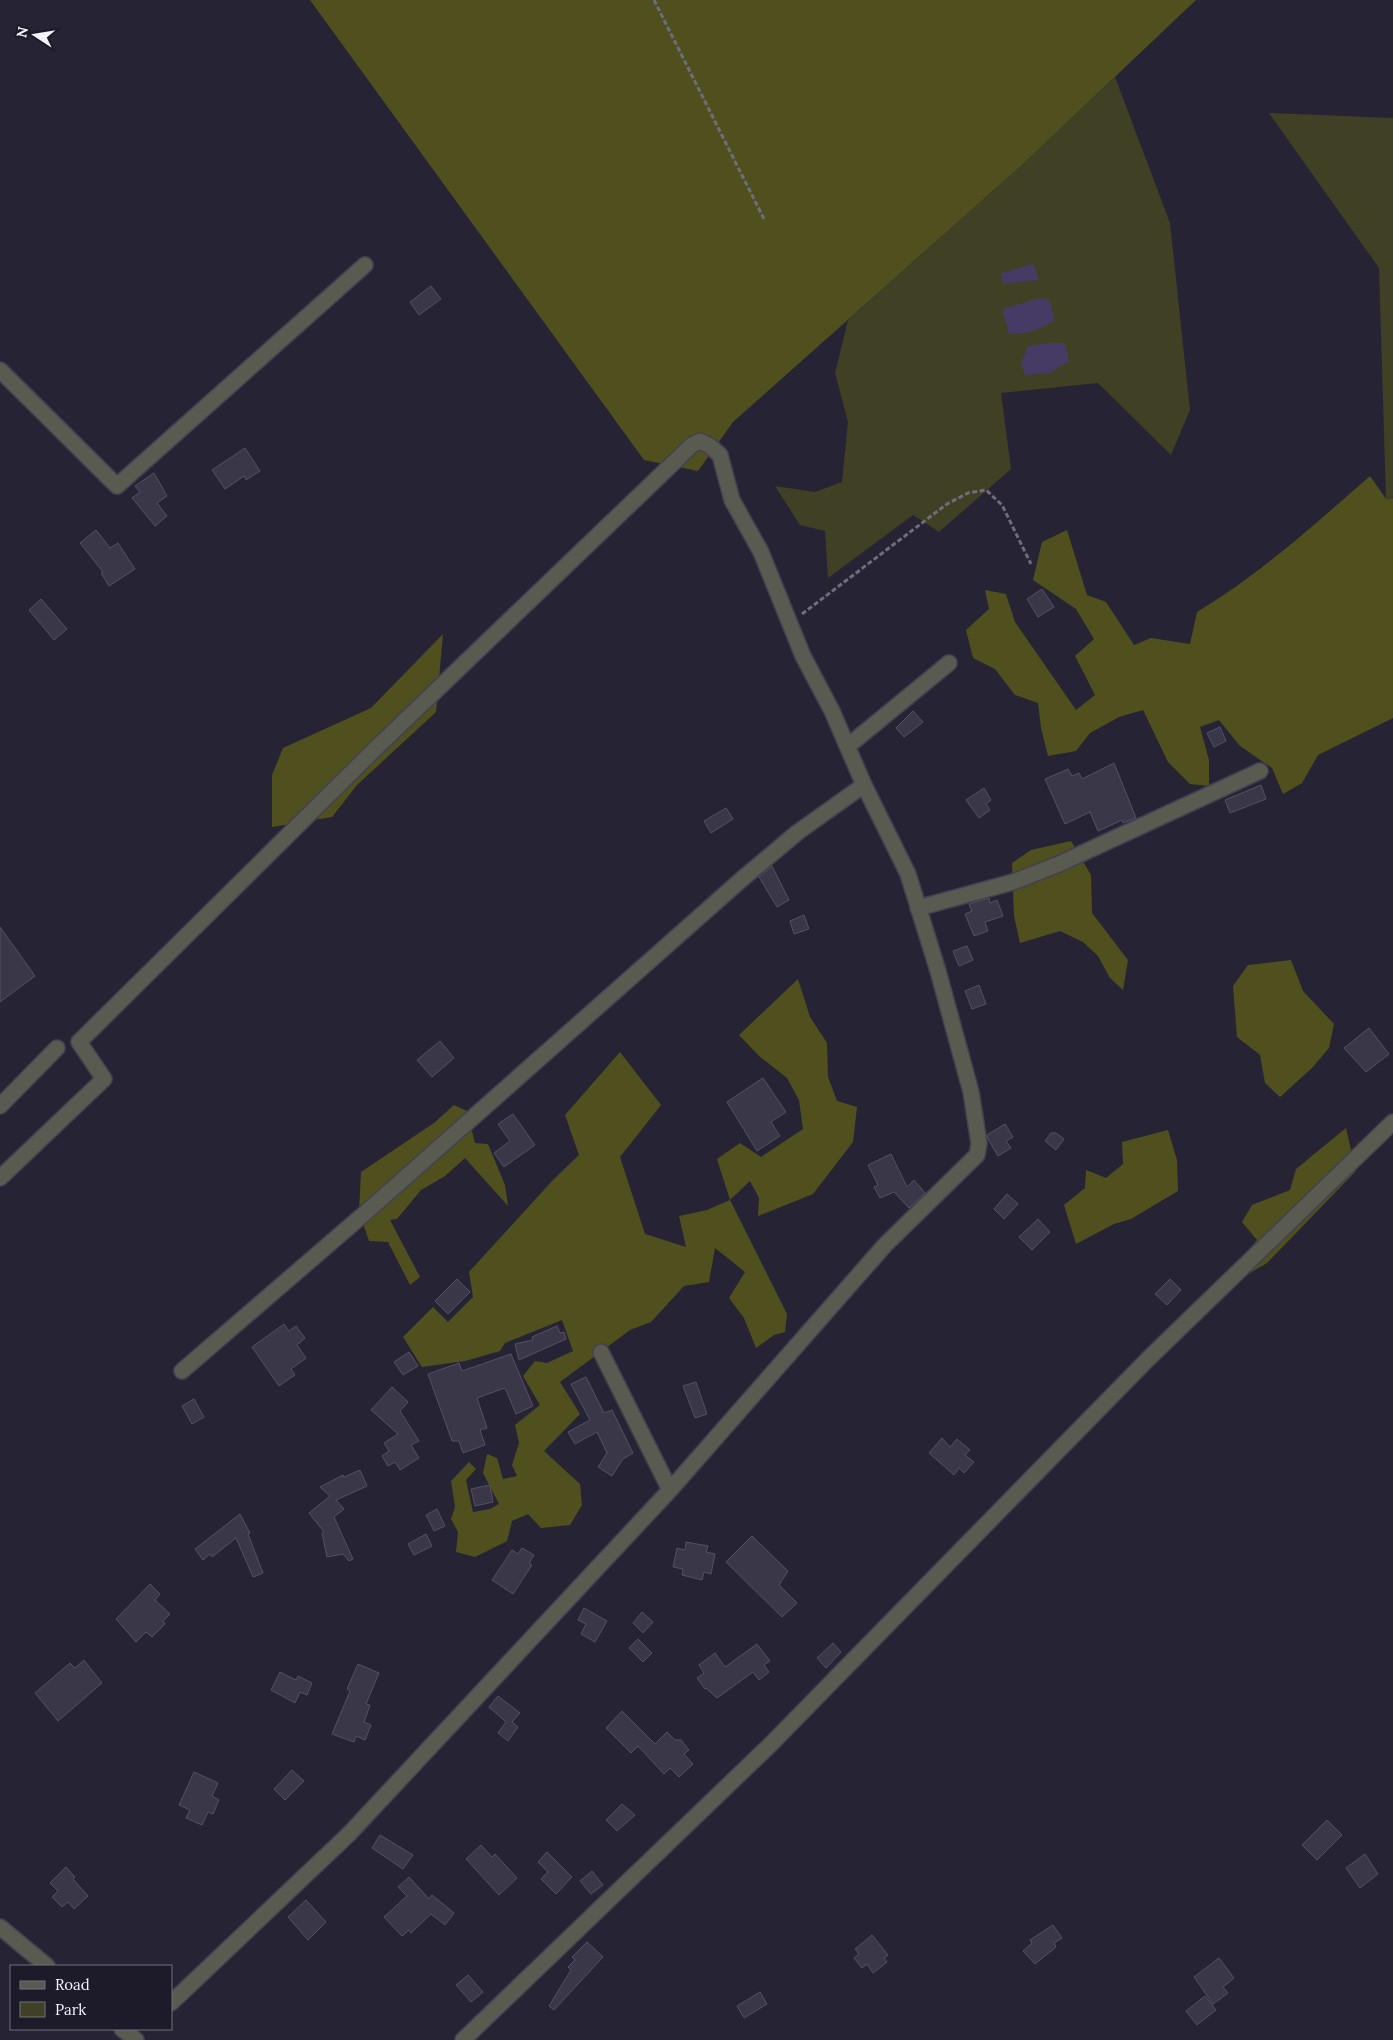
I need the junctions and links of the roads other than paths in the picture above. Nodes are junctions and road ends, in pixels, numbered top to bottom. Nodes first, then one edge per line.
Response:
1 (365, 265) dead end
2 (0, 370) edge
3 (949, 663) dead end
4 (848, 746) junction
5 (1260, 771) dead end
6 (864, 785) junction
7 (918, 908) junction
8 (57, 1048) dead end
9 (0, 1106) edge
10 (1393, 1122) edge
11 (0, 1178) edge
12 (601, 1352) dead end
13 (182, 1370) dead end
14 (670, 1490) junction
15 (0, 1927) edge
16 (46, 1965) edge
17 (172, 2002) edge
18 (463, 2040) edge

1 - 2 street
3 - 4 street
4 - 6 street
4 - 11 street
5 - 7 street
6 - 7 street
6 - 13 street
7 - 14 street
8 - 9 street
10 - 18 street
12 - 14 street
14 - 17 street
15 - 16 street

